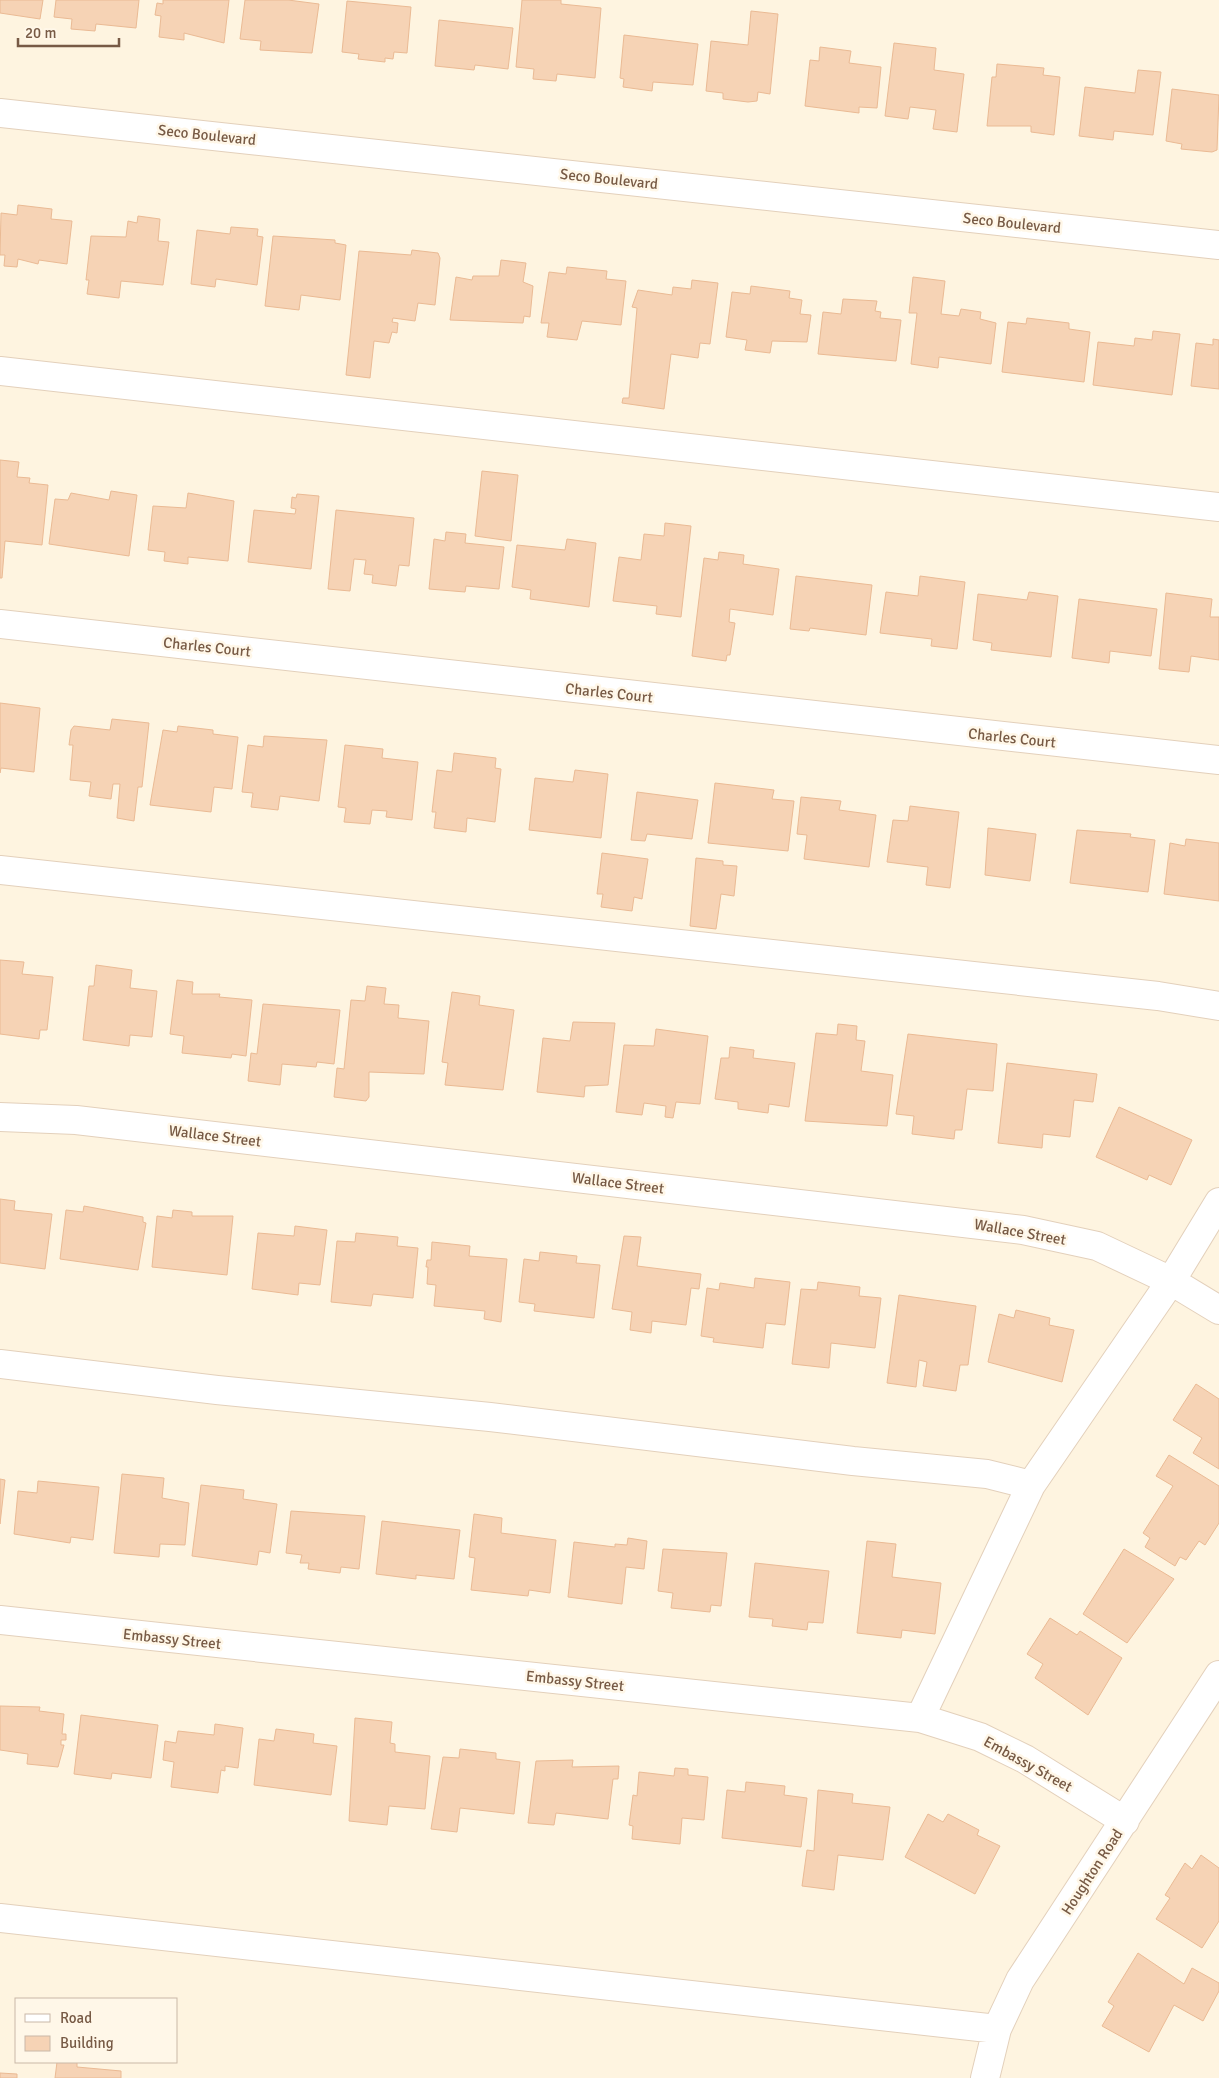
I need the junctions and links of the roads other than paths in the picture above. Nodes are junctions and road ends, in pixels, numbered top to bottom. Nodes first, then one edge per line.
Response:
1 (0, 113) edge
2 (1219, 245) edge
3 (0, 371) edge
4 (1219, 507) edge
5 (0, 624) edge
6 (1219, 760) edge
7 (0, 870) edge
8 (1219, 1006) edge
9 (0, 1117) edge
10 (1219, 1202) edge
11 (1171, 1281) junction
12 (1219, 1310) edge
13 (0, 1364) edge
14 (1031, 1484) junction
15 (0, 1620) edge
16 (1219, 1675) edge
17 (920, 1718) junction
18 (1125, 1821) junction
19 (0, 1918) edge
20 (997, 2029) junction
21 (985, 2078) edge

1 - 2 street, Seco Boulevard
3 - 4 street
5 - 6 street, Charles Court
7 - 8 street
9 - 11 street, Wallace Street
10 - 11 street
11 - 12 street, Wallace Street
11 - 14 street
13 - 14 street
14 - 17 street
15 - 17 street, Embassy Street
16 - 18 street, Houghton Road
17 - 18 street, Embassy Street
18 - 20 street, Houghton Road
19 - 20 street
20 - 21 street, Houghton Road

